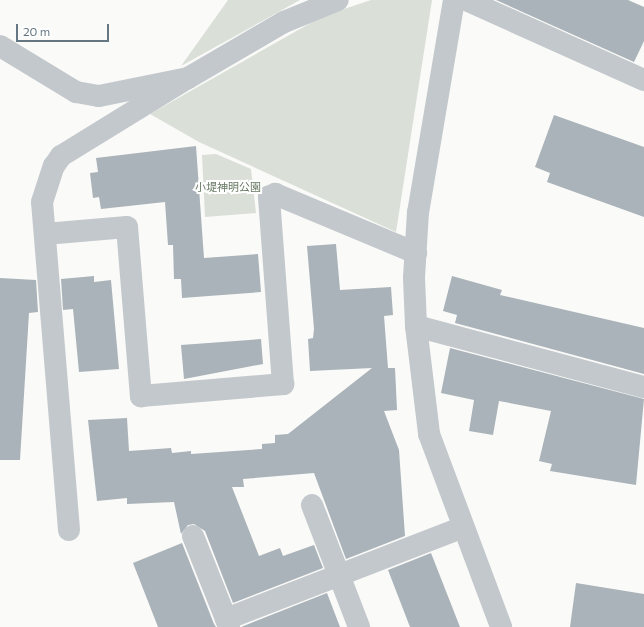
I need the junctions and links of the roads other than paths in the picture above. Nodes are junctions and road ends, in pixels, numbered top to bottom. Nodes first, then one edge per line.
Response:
1 (338, 0) edge
2 (454, 0) edge
3 (466, 0) edge
4 (0, 46) edge
5 (188, 78) junction
6 (644, 80) edge
7 (45, 234) junction
8 (416, 253) junction
9 (416, 326) junction
10 (644, 388) edge
11 (312, 505) dead end
12 (463, 527) junction
13 (69, 530) dead end
14 (192, 536) dead end
15 (339, 574) junction
16 (227, 623) edge
17 (359, 627) edge
18 (501, 627) edge

1 - 5 street
2 - 8 street
3 - 6 street
4 - 5 street
5 - 7 street
7 - 8 street
7 - 13 street
8 - 9 street
9 - 10 street
9 - 12 street
11 - 15 street
12 - 15 street
12 - 18 street
14 - 16 street
15 - 16 street
15 - 17 street

